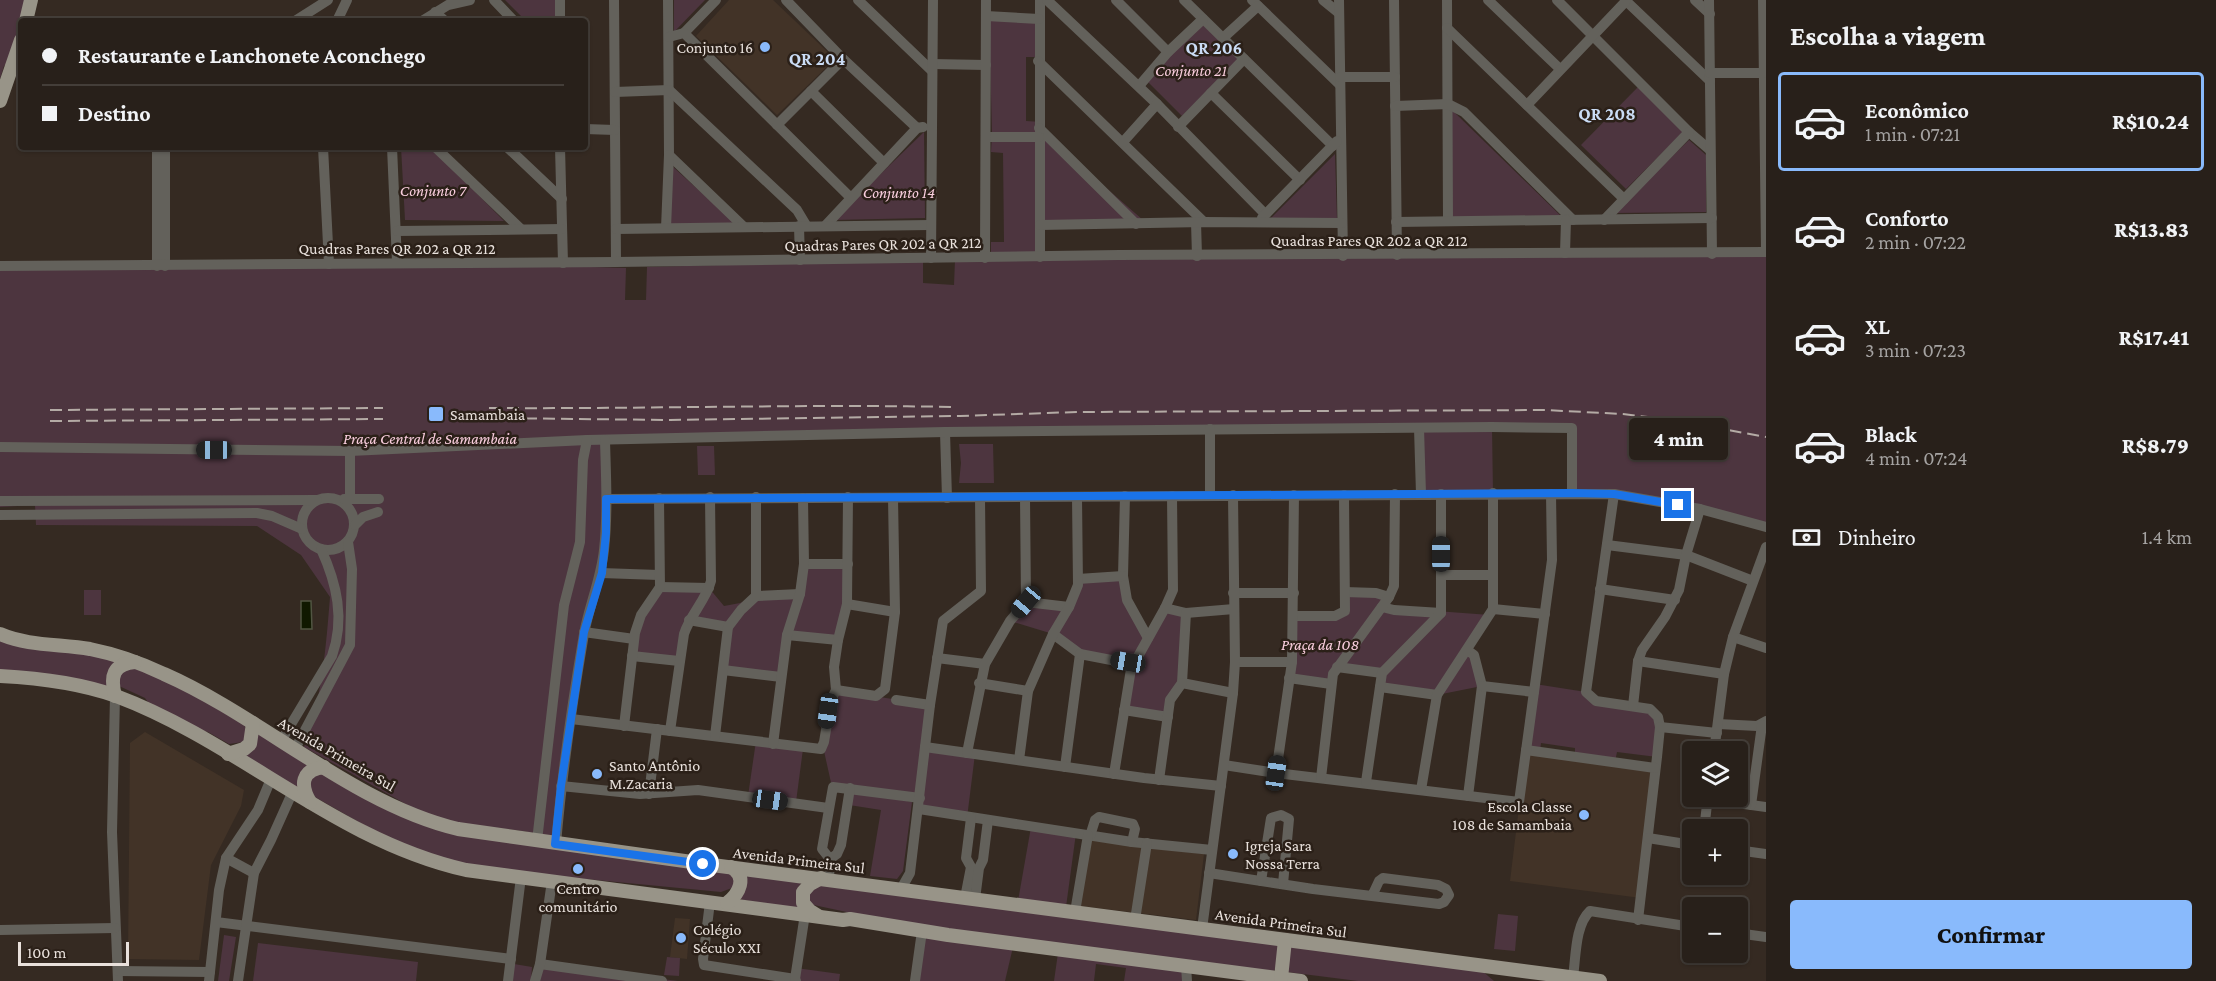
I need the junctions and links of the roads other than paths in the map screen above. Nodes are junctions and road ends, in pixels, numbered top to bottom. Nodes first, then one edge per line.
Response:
1 (31, 0) edge
2 (328, 0) edge
3 (346, 0) edge
4 (470, 0) edge
5 (494, 0) edge
6 (560, 0) edge
7 (614, 0) edge
8 (668, 0) edge
9 (716, 0) edge
10 (786, 0) edge
11 (858, 0) edge
12 (986, 0) edge
13 (1116, 0) edge
14 (1184, 0) edge
15 (1323, 0) edge
16 (1339, 0) edge
17 (1394, 0) edge
18 (1447, 0) edge
19 (1488, 0) edge
20 (1557, 0) edge
21 (1695, 0) edge
22 (1709, 0) edge
23 (1763, 0) edge
24 (1042, 1) edge
25 (1625, 1) edge
26 (930, 3) edge
27 (1255, 3) edge
28 (435, 12) junction
29 (1339, 13) junction
30 (1710, 14) junction
31 (986, 16) junction
32 (27, 18) edge
33 (300, 18) edge
34 (338, 18) edge
35 (426, 18) edge
36 (442, 18) edge
37 (511, 18) edge
38 (560, 18) edge
39 (1039, 18) junction
40 (1203, 19) junction
41 (1447, 28) junction
42 (684, 33) junction
43 (1593, 36) junction
44 (669, 37) junction
45 (1223, 38) junction
46 (18, 49) edge
47 (1168, 52) junction
48 (843, 59) junction
49 (1244, 59) junction
50 (1038, 61) junction
51 (986, 65) junction
52 (932, 68) junction
53 (1560, 69) junction
54 (1764, 73) junction
55 (1395, 76) junction
56 (1710, 77) junction
57 (1340, 81) junction
58 (1139, 86) junction
59 (669, 90) junction
60 (615, 92) junction
61 (811, 92) junction
62 (1211, 93) junction
63 (0, 101) edge
64 (1157, 104) junction
65 (1448, 104) junction
66 (1527, 105) junction
67 (1395, 106) junction
68 (932, 124) junction
69 (777, 125) junction
70 (1765, 126) edge
71 (1178, 127) junction
72 (588, 129) edge
73 (917, 129) junction
74 (615, 130) junction
75 (1039, 132) junction
76 (1689, 132) junction
77 (986, 137) junction
78 (1123, 142) junction
79 (1337, 142) junction
80 (157, 150) edge
81 (165, 150) edge
82 (323, 150) edge
83 (392, 150) edge
84 (438, 150) edge
85 (510, 150) edge
86 (560, 150) edge
87 (1710, 150) junction
88 (669, 155) junction
89 (884, 163) junction
90 (1299, 180) junction
91 (850, 197) junction
92 (561, 199) junction
93 (1624, 199) junction
94 (1712, 218) junction
95 (1262, 219) junction
96 (1570, 220) junction
97 (1604, 220) junction
98 (1448, 221) junction
99 (1200, 222) junction
100 (1396, 222) junction
101 (1342, 223) junction
102 (1136, 224) junction
103 (826, 225) junction
104 (930, 225) junction
105 (1040, 225) junction
106 (743, 226) junction
107 (803, 226) junction
108 (666, 228) junction
109 (520, 229) junction
110 (562, 229) junction
111 (616, 229) junction
112 (397, 231) junction
113 (1766, 252) edge
114 (1565, 253) junction
115 (1712, 254) junction
116 (1342, 255) junction
117 (1397, 255) junction
118 (1197, 256) junction
119 (1040, 257) junction
120 (931, 258) junction
121 (985, 258) junction
122 (800, 260) junction
123 (397, 262) junction
124 (616, 262) junction
125 (563, 263) junction
126 (329, 264) junction
127 (0, 266) edge
128 (161, 266) junction
129 (1419, 428) junction
130 (1210, 429) junction
131 (945, 432) junction
132 (587, 440) junction
133 (605, 440) junction
134 (0, 447) edge
135 (350, 451) junction
136 (583, 467) junction
137 (606, 470) junction
138 (1493, 493) junction
139 (1572, 493) junction
140 (1395, 494) junction
141 (1420, 494) junction
142 (1442, 494) junction
143 (1551, 494) junction
144 (1614, 494) junction
145 (1233, 495) junction
146 (1294, 495) junction
147 (1344, 495) junction
148 (1077, 496) junction
149 (1125, 496) junction
150 (1172, 496) junction
151 (1210, 496) junction
152 (710, 497) junction
153 (756, 497) junction
154 (848, 497) junction
155 (1025, 497) junction
156 (659, 498) junction
157 (802, 498) junction
158 (892, 498) junction
159 (947, 498) junction
160 (980, 498) junction
161 (337, 499) junction
162 (350, 499) junction
163 (380, 499) dead end
164 (606, 499) junction
165 (317, 500) junction
166 (0, 501) edge
167 (1700, 509) junction
168 (378, 512) dead end
169 (0, 515) edge
170 (355, 525) junction
171 (1766, 526) edge
172 (302, 529) junction
173 (348, 542) junction
174 (1607, 544) junction
175 (1766, 547) edge
176 (321, 549) junction
177 (1686, 555) junction
178 (804, 564) junction
179 (848, 564) junction
180 (602, 573) junction
181 (659, 575) junction
182 (1441, 575) junction
183 (1493, 575) junction
184 (1123, 576) junction
185 (1078, 579) junction
186 (1754, 580) junction
187 (660, 587) junction
188 (709, 588) junction
189 (1600, 589) junction
190 (1345, 592) junction
191 (1233, 593) junction
192 (1294, 593) junction
193 (800, 594) junction
194 (756, 596) junction
195 (1389, 597) junction
196 (1675, 600) junction
197 (1026, 602) junction
198 (847, 604) junction
199 (1069, 607) junction
200 (1382, 607) junction
201 (1165, 609) junction
202 (1234, 609) junction
203 (1493, 609) junction
204 (895, 612) junction
205 (1186, 613) junction
206 (1441, 613) junction
207 (1545, 614) junction
208 (1294, 616) junction
209 (689, 620) junction
210 (728, 627) junction
211 (584, 632) junction
212 (1053, 633) junction
213 (0, 634) edge
214 (787, 635) junction
215 (1733, 637) junction
216 (1148, 638) junction
217 (634, 639) junction
218 (838, 640) junction
219 (1766, 648) edge
220 (1467, 650) junction
221 (1080, 654) junction
222 (632, 656) junction
223 (937, 658) junction
224 (679, 661) junction
225 (135, 662) junction
226 (1235, 662) junction
227 (1292, 662) junction
228 (1638, 662) junction
229 (985, 664) junction
230 (1132, 664) junction
231 (1337, 667) junction
232 (723, 670) junction
233 (1382, 674) junction
234 (1724, 674) junction
235 (0, 676) edge
236 (781, 677) junction
237 (1289, 678) junction
238 (979, 683) junction
239 (1182, 683) junction
240 (1331, 684) junction
241 (1482, 686) junction
242 (1380, 687) junction
243 (836, 690) junction
244 (1028, 691) junction
245 (1534, 692) junction
246 (1233, 693) junction
247 (1437, 695) junction
248 (115, 696) junction
249 (896, 700) dead end
250 (930, 705) junction
251 (1632, 706) junction
252 (1124, 710) junction
253 (1168, 717) junction
254 (571, 719) junction
255 (253, 723) junction
256 (1764, 723) edge
257 (624, 726) junction
258 (1660, 727) junction
259 (1717, 728) junction
260 (657, 729) junction
261 (670, 731) junction
262 (716, 736) junction
263 (281, 741) junction
264 (1715, 741) edge
265 (773, 744) junction
266 (926, 747) junction
267 (295, 749) junction
268 (1526, 750) junction
269 (967, 753) junction
270 (228, 754) junction
271 (1019, 760) junction
272 (1224, 765) junction
273 (324, 767) junction
274 (1065, 767) junction
275 (1655, 768) junction
276 (1276, 773) junction
277 (1114, 774) junction
278 (1322, 778) junction
279 (270, 779) junction
280 (1159, 780) junction
281 (1366, 782) junction
282 (561, 786) junction
283 (1221, 786) junction
284 (850, 788) junction
285 (1421, 790) junction
286 (293, 791) junction
287 (649, 794) junction
288 (1468, 796) junction
289 (310, 802) junction
290 (919, 803) junction
291 (1748, 805) edge
292 (1751, 805) junction
293 (1766, 807) edge
294 (828, 808) junction
295 (971, 818) junction
296 (988, 820) junction
297 (1089, 836) junction
298 (1648, 838) junction
299 (537, 841) junction
300 (1132, 842) junction
301 (1147, 843) junction
302 (1682, 843) edge
303 (555, 844) junction
304 (1212, 850) junction
305 (1748, 852) edge
306 (1766, 854) edge
307 (226, 858) junction
308 (830, 859) junction
309 (730, 867) junction
310 (975, 868) junction
311 (254, 873) junction
312 (910, 873) junction
313 (1209, 873) junction
314 (521, 877) junction
315 (825, 879) junction
316 (552, 881) junction
317 (1261, 881) junction
318 (1283, 884) junction
319 (901, 889) junction
320 (920, 892) junction
321 (1372, 896) junction
322 (970, 898) junction
323 (710, 902) junction
324 (726, 903) junction
325 (1075, 912) junction
326 (812, 915) junction
327 (1135, 920) junction
328 (1638, 920) junction
329 (216, 922) junction
330 (245, 926) junction
331 (1682, 926) edge
332 (115, 928) junction
333 (1202, 929) junction
334 (0, 930) edge
335 (922, 931) junction
336 (1748, 935) edge
337 (1766, 937) edge
338 (1285, 940) junction
339 (511, 959) junction
340 (540, 964) junction
341 (1190, 966) junction
342 (1480, 966) junction
343 (721, 969) junction
344 (118, 976) edge
345 (210, 976) edge
346 (1281, 978) junction
347 (1572, 979) edge
348 (796, 980) edge
349 (238, 981) edge
350 (508, 981) edge
351 (535, 981) edge
352 (662, 981) edge
353 (718, 981) edge
354 (915, 981) edge
355 (1188, 981) edge
356 (1301, 981) edge
357 (1501, 981) edge
358 (1600, 981) edge

1 - 32 main road
2 - 33 street
3 - 34 street
4 - 28 street
5 - 37 street
6 - 38 street
7 - 60 street
8 - 44 street
9 - 42 street
10 - 48 street
11 - 52 street
12 - 31 street
13 - 47 street
14 - 40 street
15 - 29 street
16 - 29 street
17 - 55 street
18 - 41 street
19 - 53 street
20 - 43 street
21 - 30 street
22 - 30 street
23 - 54 street
24 - 39 street
24 - 58 street
25 - 43 street
25 - 56 street
26 - 52 street
27 - 45 street
27 - 57 street
28 - 35 street
28 - 36 street
29 - 57 street
30 - 56 street
31 - 39 street
31 - 51 street
39 - 50 street
40 - 45 street
40 - 47 street
41 - 65 street
41 - 66 street
42 - 44 street
42 - 69 street
43 - 53 street
43 - 76 street
44 - 59 street
45 - 49 street
46 - 63 main road
47 - 58 street
48 - 61 street
48 - 73 street
49 - 62 street
49 - 79 street
50 - 75 street
50 - 78 street
51 - 52 street
51 - 77 street
52 - 68 street
53 - 66 street
54 - 56 street
54 - 70 street
55 - 57 street
55 - 67 street
56 - 87 street
57 - 79 street
58 - 64 street
59 - 60 street
59 - 88 street
59 - 107 street
60 - 74 street
61 - 69 street
61 - 89 street
62 - 71 street
62 - 90 street
64 - 71 street
64 - 78 street
65 - 67 street
65 - 96 street
65 - 98 street
66 - 93 street
67 - 100 street
68 - 73 street
68 - 104 street
69 - 91 street
70 - 113 street
71 - 95 street
72 - 74 street
73 - 89 street
74 - 111 street
75 - 77 street
75 - 102 street
75 - 105 street
76 - 87 street
76 - 93 street
77 - 121 street
78 - 99 street
79 - 90 street
79 - 101 street
80 - 128 street
81 - 128 street
82 - 126 street
83 - 112 street
84 - 109 street
85 - 92 street
86 - 92 street
87 - 94 street
88 - 106 street
88 - 108 street
89 - 91 street
90 - 95 street
91 - 103 street
92 - 110 street
93 - 97 street
94 - 97 street
94 - 115 street
95 - 99 street
95 - 101 street
96 - 97 street
96 - 98 street
96 - 114 street
98 - 100 street
99 - 102 street
99 - 118 street
100 - 117 street
101 - 116 street
102 - 105 street
103 - 104 street
103 - 107 street
104 - 120 street
105 - 119 street
106 - 107 street
106 - 108 street
107 - 122 street
108 - 111 street
109 - 110 street
109 - 112 street
110 - 125 street
111 - 124 street
112 - 123 street
113 - 115 street, Quadras Pares QR 202 a QR 212
114 - 115 street, Quadras Pares QR 202 a QR 212
114 - 117 street, Quadras Pares QR 202 a QR 212
116 - 117 street, Quadras Pares QR 202 a QR 212
116 - 118 street, Quadras Pares QR 202 a QR 212
118 - 119 street, Quadras Pares QR 202 a QR 212
119 - 121 street, Quadras Pares QR 202 a QR 212
120 - 121 street, Quadras Pares QR 202 a QR 212
120 - 122 street, Quadras Pares QR 202 a QR 212
122 - 124 street, Quadras Pares QR 202 a QR 212
123 - 125 street, Quadras Pares QR 202 a QR 212
123 - 126 street, Quadras Pares QR 202 a QR 212
124 - 125 street, Quadras Pares QR 202 a QR 212
126 - 128 street, Quadras Pares QR 202 a QR 212
127 - 128 street, Quadras Pares QR 202 a QR 212
129 - 130 street
129 - 139 street
129 - 141 street
130 - 131 street
130 - 151 street
131 - 133 street
131 - 159 street
132 - 133 street
132 - 135 street
132 - 136 street
133 - 137 street
134 - 135 street
135 - 162 street
136 - 137 street
136 - 299 street
137 - 164 street
138 - 142 street
138 - 143 street
138 - 183 street
139 - 143 street
139 - 144 street
140 - 141 street
140 - 147 street
140 - 195 street
141 - 142 street
142 - 182 street
143 - 207 street
144 - 167 street
144 - 174 street
145 - 146 street
145 - 151 street
145 - 191 street
146 - 147 street
146 - 192 street
147 - 190 street
148 - 149 street
148 - 155 street
148 - 185 street
149 - 150 street
149 - 184 street
150 - 151 street
150 - 201 street
152 - 153 street
152 - 156 street
152 - 188 street
153 - 157 street
153 - 194 street
154 - 157 street
154 - 158 street
154 - 179 street
155 - 160 street
155 - 197 street
156 - 164 street
156 - 181 street
157 - 178 street
158 - 159 street
158 - 204 street
159 - 160 street
160 - 223 street
161 - 162 street
161 - 165 street
161 - 170 street
162 - 163 street
164 - 180 street
165 - 166 street
165 - 172 street
167 - 171 street
167 - 177 street
168 - 170 street
169 - 172 street
170 - 173 street
172 - 176 street
173 - 176 street
173 - 267 street
174 - 177 street
174 - 189 street
175 - 186 street
176 - 263 street
177 - 186 street
177 - 196 street
178 - 179 street
178 - 193 street
179 - 198 street
180 - 181 street
180 - 211 street
181 - 187 street
182 - 183 street
182 - 206 street
183 - 203 street
184 - 185 street
184 - 216 street
185 - 199 street
186 - 215 street
187 - 188 street
187 - 217 street
188 - 209 street
189 - 196 street
189 - 251 street
190 - 195 street
190 - 208 street
191 - 192 street
191 - 202 street
192 - 208 street
193 - 194 street
193 - 214 street
194 - 210 street
195 - 200 street
196 - 228 street
197 - 199 street
197 - 229 street
198 - 204 street
198 - 218 street
199 - 212 street
200 - 206 street
200 - 231 street
201 - 205 street
201 - 216 street
202 - 205 street
202 - 226 street
203 - 207 street
203 - 220 street
204 - 243 street
205 - 239 street
206 - 233 street
207 - 245 street
208 - 227 street
209 - 210 street
209 - 224 street
210 - 232 street
211 - 217 street
211 - 254 street
212 - 221 street
212 - 244 street
213 - 225 main road, Avenida Primeira Sul
214 - 218 street
214 - 236 street
215 - 219 street
215 - 234 street
216 - 230 street
217 - 222 street
218 - 243 street
220 - 241 street
220 - 247 street
221 - 230 street
221 - 274 street
222 - 224 street
222 - 257 street
223 - 229 street
223 - 250 street
224 - 261 street
225 - 248 main road
225 - 255 main road, Avenida Primeira Sul
226 - 227 street
226 - 246 street
227 - 237 street
228 - 234 street
228 - 251 street
229 - 238 street
230 - 252 street
231 - 233 street
231 - 240 street
232 - 236 street
232 - 262 street
233 - 242 street
234 - 259 street
235 - 248 main road
236 - 265 street
237 - 240 street
237 - 276 street
238 - 244 street
238 - 269 street
239 - 246 street
239 - 253 street
240 - 278 street
241 - 245 street
241 - 288 street
242 - 247 street
242 - 281 street
243 - 265 street
244 - 271 street
245 - 268 street
246 - 272 street
247 - 285 street
248 - 270 main road
248 - 332 street
249 - 250 street
250 - 266 street
251 - 258 street
252 - 253 street
252 - 277 street
253 - 280 street
254 - 257 street
254 - 282 street
255 - 263 main road, Avenida Primeira Sul
255 - 270 main road
256 - 259 street
256 - 292 street
257 - 260 street
258 - 259 street
258 - 275 street
259 - 264 street
260 - 261 street
260 - 287 street
261 - 262 street
262 - 265 street
263 - 267 main road, Avenida Primeira Sul
266 - 269 street
266 - 290 street
267 - 273 main road, Avenida Primeira Sul
268 - 275 street
268 - 288 street
269 - 271 street
270 - 279 main road
271 - 274 street
272 - 276 street
272 - 283 street
273 - 289 main road
273 - 299 main road, Avenida Primeira Sul
274 - 277 street
275 - 298 street
276 - 278 street
277 - 280 street
278 - 281 street
279 - 286 main road
279 - 307 street
280 - 283 street
281 - 285 street
282 - 287 street
282 - 303 street
283 - 304 street
284 - 290 street
284 - 294 street
284 - 308 street
285 - 288 street
286 - 289 main road
286 - 311 street
287 - 294 street
289 - 314 main road
290 - 295 street
290 - 312 street
291 - 292 street
292 - 293 street
294 - 308 street
295 - 296 street
295 - 310 street
296 - 297 street
296 - 310 street
297 - 300 street
297 - 300 street
297 - 325 street
298 - 302 street
298 - 328 street
299 - 303 main road, Avenida Primeira Sul
300 - 301 street
301 - 304 street
301 - 327 street
303 - 309 main road, Avenida Primeira Sul
304 - 313 street
305 - 306 street
307 - 311 street
307 - 329 street
308 - 315 street
309 - 315 main road, Avenida Primeira Sul
309 - 324 main road
310 - 322 street
311 - 330 street
312 - 319 street
312 - 320 street
313 - 317 street
313 - 333 street
314 - 316 main road
314 - 339 street
315 - 319 main road, Avenida Primeira Sul
315 - 326 main road
316 - 323 main road
316 - 340 street
317 - 318 street
317 - 318 street
318 - 321 street
319 - 320 main road, Avenida Primeira Sul
320 - 322 main road, Avenida Primeira Sul
321 - 321 street
322 - 325 main road, Avenida Primeira Sul
323 - 324 main road
323 - 343 street
324 - 326 main road
325 - 327 main road, Avenida Primeira Sul
326 - 335 main road
326 - 348 street
327 - 333 main road, Avenida Primeira Sul
328 - 331 street
328 - 347 street
329 - 330 street
329 - 345 street
330 - 339 street
330 - 349 street
332 - 334 street
332 - 344 street
333 - 338 main road, Avenida Primeira Sul
335 - 341 main road
335 - 354 street
336 - 337 street
338 - 342 main road, Avenida Primeira Sul
338 - 346 main road
339 - 350 street
340 - 351 street
340 - 352 street
341 - 346 main road
341 - 355 street
342 - 347 main road, Avenida Primeira Sul
342 - 357 main road
343 - 348 street
343 - 353 street
344 - 345 street
346 - 356 main road
347 - 358 main road, Avenida Primeira Sul

